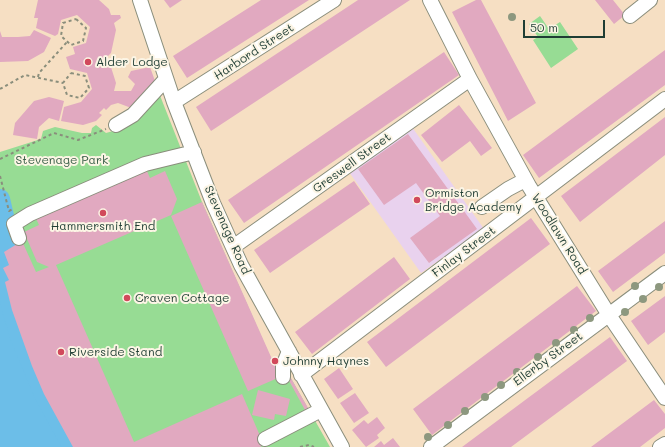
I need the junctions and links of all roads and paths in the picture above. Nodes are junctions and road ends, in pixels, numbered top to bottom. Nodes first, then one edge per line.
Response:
1 (140, 0) edge
2 (334, 0) edge
3 (430, 0) edge
4 (650, 0) edge
5 (630, 16) dead end
6 (67, 42) junction
7 (38, 77) junction
8 (166, 79) junction
9 (470, 79) junction
10 (62, 83) junction
11 (0, 89) edge
12 (665, 99) edge
13 (174, 102) junction
14 (116, 125) joint
15 (194, 152) junction
16 (0, 159) edge
17 (525, 180) junction
18 (536, 197) junction
19 (482, 207) dead end
20 (19, 238) dead end
21 (233, 247) junction
22 (665, 273) edge
23 (609, 315) junction
24 (289, 351) junction
25 (301, 374) junction
26 (283, 377) dead end
27 (665, 398) edge
28 (321, 410) junction
29 (265, 440) dead end
30 (665, 444) edge
31 (300, 447) edge
32 (314, 447) edge
33 (342, 447) edge
34 (431, 447) edge
35 (660, 447) edge

1 - 8 street, Stevenage Road
2 - 13 street, Harbord Street
3 - 9 street, Woodlawn Road
4 - 5 street
6 - 6 path
6 - 7 path
7 - 10 path
7 - 11 path
8 - 13 street, Stevenage Road
8 - 14 street
9 - 17 street, Woodlawn Road
9 - 21 street, Greswell Street
10 - 10 path
12 - 18 street, Finlay Street
13 - 15 street, Stevenage Road
14 - 16 path
15 - 20 street
15 - 21 street, Stevenage Road
17 - 18 street, Woodlawn Road
17 - 19 street
18 - 23 street, Woodlawn Road
18 - 25 street, Finlay Street
21 - 24 street, Stevenage Road
22 - 23 street, Ellerby Street
23 - 27 street, Woodlawn Road
23 - 34 street, Ellerby Street
24 - 25 street, Stevenage Road
24 - 26 street
25 - 28 street, Stevenage Road
28 - 29 street
28 - 33 street, Stevenage Road
30 - 35 street
31 - 32 path

